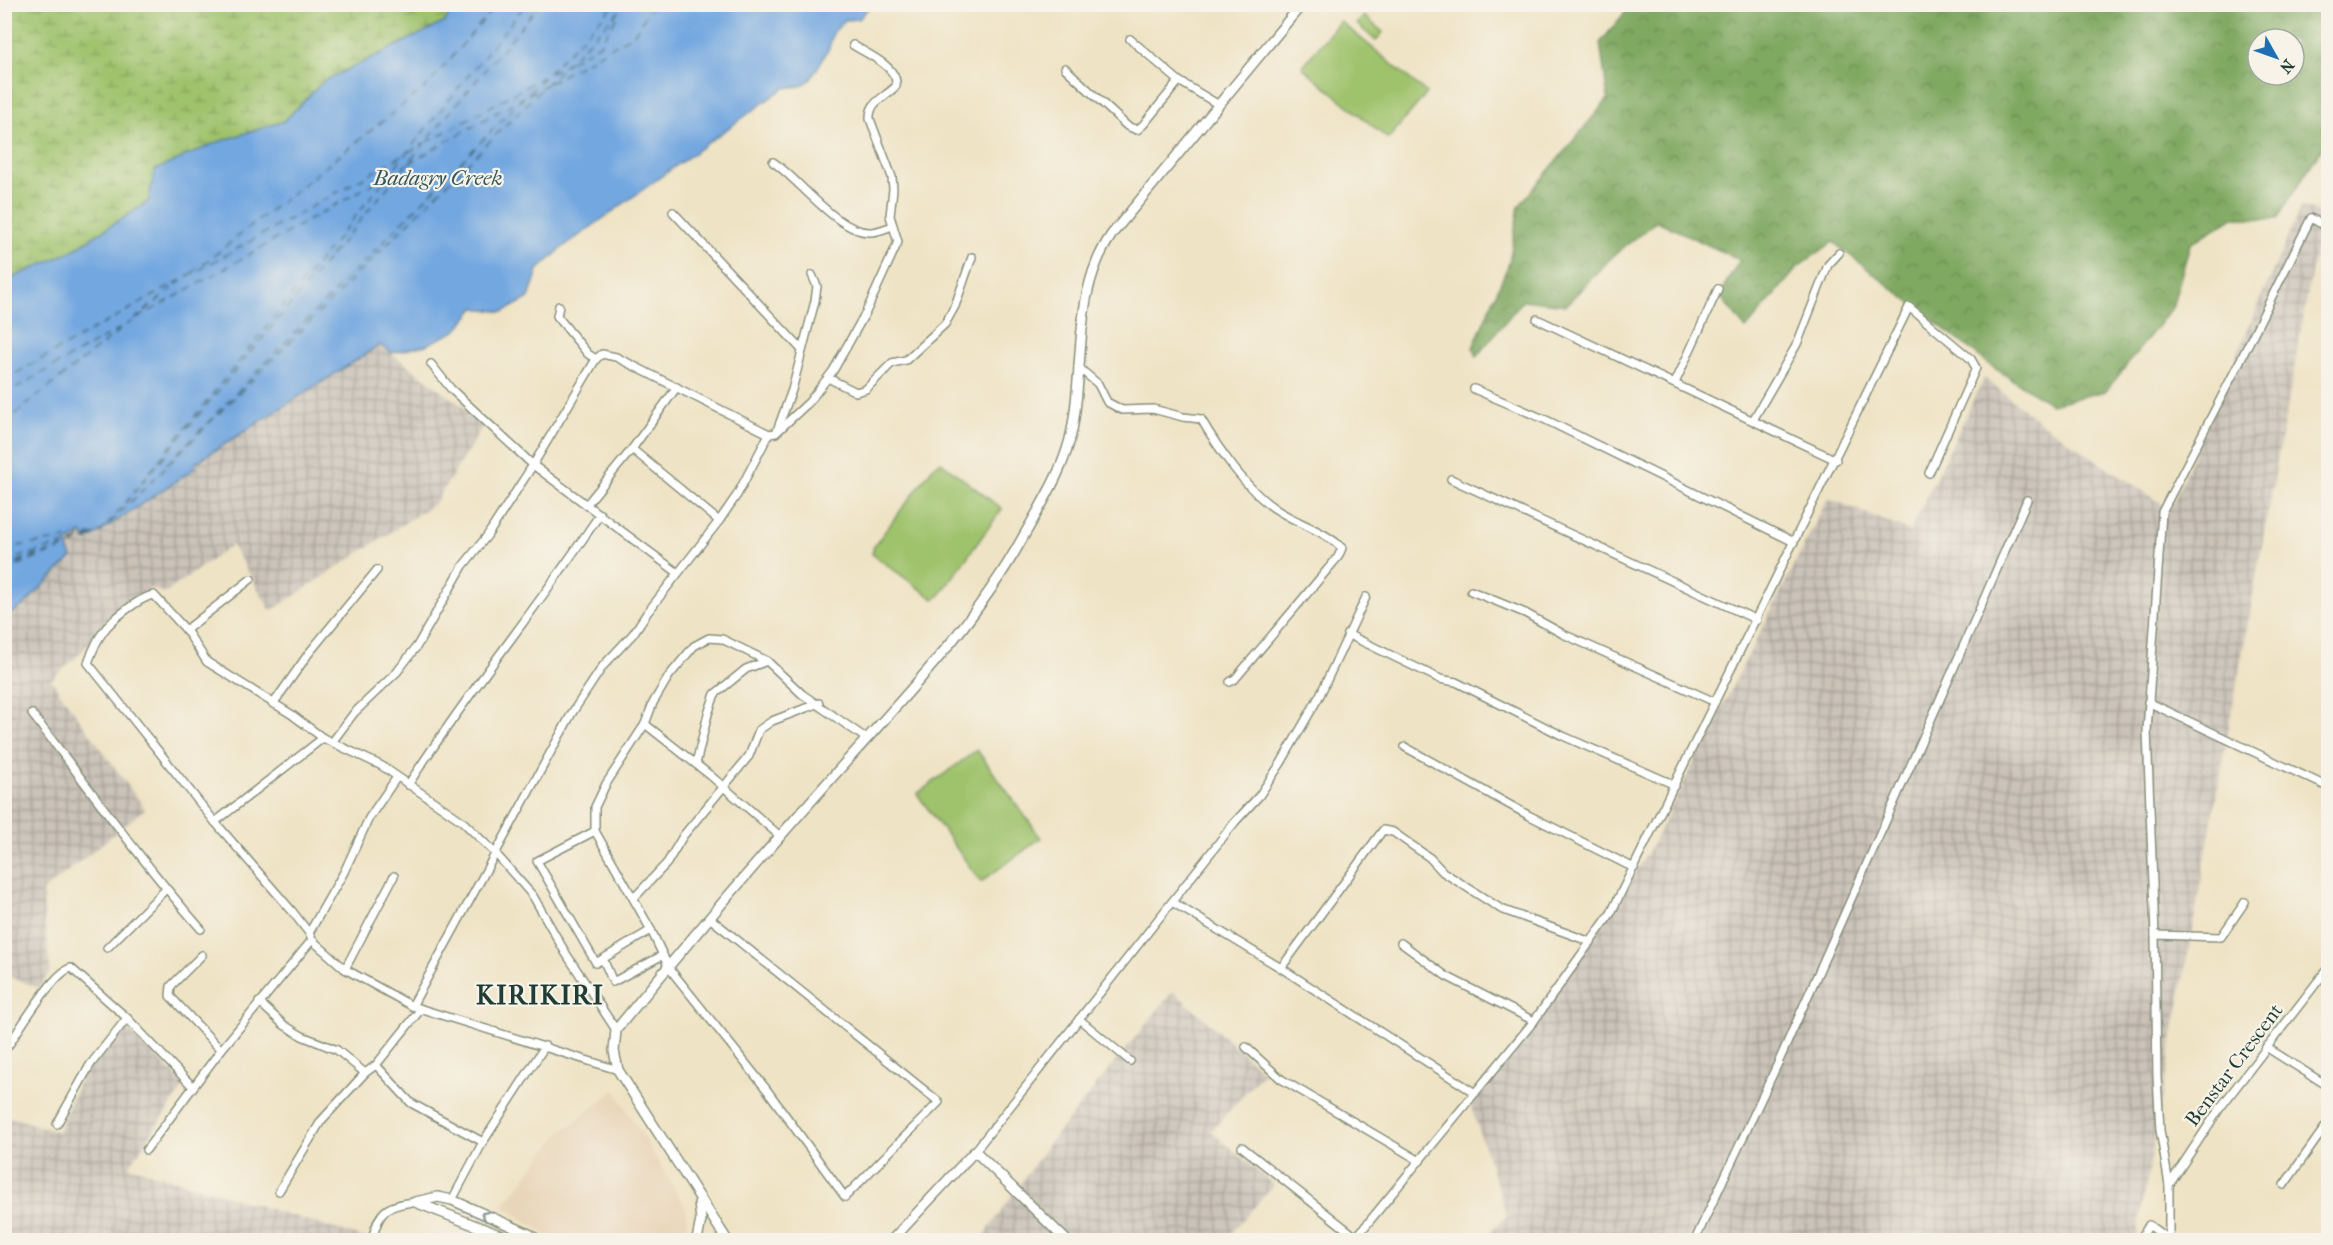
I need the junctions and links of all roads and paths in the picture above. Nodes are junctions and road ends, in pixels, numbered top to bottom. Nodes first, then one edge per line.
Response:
1 (1299, 5) edge
2 (1130, 39) dead end
3 (853, 45) dead end
4 (1065, 68) dead end
5 (1179, 81) junction
6 (1220, 105) junction
7 (773, 162) dead end
8 (673, 212) dead end
9 (893, 226) junction
10 (2328, 228) edge
11 (1839, 253) dead end
12 (972, 257) dead end
13 (812, 275) dead end
14 (1718, 289) dead end
15 (559, 306) dead end
16 (1537, 319) dead end
17 (802, 351) junction
18 (596, 359) junction
19 (431, 364) dead end
20 (1078, 368) junction
21 (828, 378) junction
22 (1675, 383) junction
23 (677, 387) junction
24 (1474, 389) dead end
25 (1753, 420) junction
26 (773, 434) junction
27 (632, 449) junction
28 (1836, 460) junction
29 (534, 465) junction
30 (1929, 473) dead end
31 (1451, 480) dead end
32 (2027, 500) dead end
33 (587, 504) junction
34 (600, 514) junction
35 (719, 521) junction
36 (1794, 542) junction
37 (377, 570) dead end
38 (678, 573) junction
39 (251, 579) dead end
40 (1471, 591) dead end
41 (1366, 597) dead end
42 (1757, 620) junction
43 (186, 630) junction
44 (1347, 634) junction
45 (767, 661) junction
46 (1230, 682) dead end
47 (1715, 702) junction
48 (2148, 702) junction
49 (819, 703) junction
50 (273, 704) junction
51 (32, 714) dead end
52 (645, 724) junction
53 (322, 738) junction
54 (867, 739) junction
55 (333, 741) junction
56 (1406, 747) dead end
57 (696, 764) junction
58 (397, 777) junction
59 (408, 785) junction
60 (1675, 785) junction
61 (724, 787) junction
62 (2328, 787) edge
63 (215, 822) junction
64 (596, 831) junction
65 (780, 836) junction
66 (496, 854) junction
67 (1634, 868) junction
68 (394, 876) dead end
69 (166, 889) junction
70 (634, 898) junction
71 (2245, 902) dead end
72 (1172, 903) junction
73 (711, 919) junction
74 (201, 929) dead end
75 (651, 930) junction
76 (2155, 935) junction
77 (311, 937) junction
78 (1591, 942) junction
79 (1401, 943) dead end
80 (107, 948) dead end
81 (201, 954) dead end
82 (663, 955) junction
83 (603, 959) junction
84 (669, 968) junction
85 (1281, 968) junction
86 (2328, 968) edge
87 (345, 969) junction
88 (260, 1002) junction
89 (412, 1006) junction
90 (421, 1009) junction
91 (128, 1018) junction
92 (1079, 1019) junction
93 (1534, 1021) junction
94 (616, 1030) junction
95 (545, 1046) junction
96 (1246, 1047) dead end
97 (2266, 1047) junction
98 (220, 1050) junction
99 (4, 1052) edge
100 (1130, 1060) dead end
101 (376, 1065) junction
102 (618, 1070) junction
103 (364, 1073) junction
104 (2328, 1086) edge
105 (193, 1087) junction
106 (1475, 1093) junction
107 (2328, 1123) edge
108 (57, 1124) dead end
109 (483, 1142) junction
110 (1242, 1147) dead end
111 (146, 1150) dead end
112 (975, 1151) junction
113 (1420, 1161) junction
114 (2169, 1185) junction
115 (2284, 1185) dead end
116 (279, 1191) dead end
117 (698, 1198) junction
118 (452, 1200) junction
119 (415, 1202) junction
120 (1355, 1239) edge
121 (372, 1240) edge
122 (512, 1240) edge
123 (538, 1240) edge
124 (697, 1240) edge
125 (727, 1240) edge
126 (892, 1240) edge
127 (1066, 1240) edge
128 (1695, 1240) edge
129 (2140, 1240) edge

1 - 6 main road
2 - 5 street
3 - 9 street
4 - 5 street
5 - 6 street
6 - 20 main road
7 - 9 street
8 - 17 street
9 - 21 street
10 - 48 street
11 - 25 street
12 - 21 street
13 - 17 street
14 - 22 street
15 - 18 street
16 - 22 street
17 - 26 street
18 - 23 street
18 - 29 street
19 - 29 street
20 - 46 street
20 - 54 main road
21 - 26 street
22 - 25 street
23 - 26 street
23 - 27 street
24 - 36 street
25 - 28 street
26 - 35 street
27 - 33 street
27 - 35 street
28 - 30 street
28 - 36 street
29 - 33 street
29 - 55 street
31 - 42 street
32 - 128 street
33 - 34 street
34 - 38 street
34 - 59 street
35 - 38 street
36 - 42 street
37 - 50 street
38 - 66 street
39 - 43 street
40 - 47 street
41 - 44 street
42 - 47 street
43 - 50 street
43 - 63 street
44 - 60 street
44 - 72 street
45 - 49 street
45 - 52 street
45 - 57 street
47 - 60 street
48 - 62 street
48 - 76 street
49 - 54 street
49 - 61 street
50 - 53 street
51 - 69 street
52 - 57 street
52 - 64 street
53 - 55 street
53 - 63 street
54 - 65 main road
55 - 58 street
56 - 67 street
57 - 61 street
58 - 59 street
58 - 77 street
59 - 66 street
60 - 67 street
61 - 65 street
61 - 70 street
63 - 77 street
64 - 70 street
64 - 83 street
65 - 73 main road
66 - 89 street
66 - 94 street
67 - 78 street
68 - 87 street
69 - 74 street
69 - 80 street
70 - 75 street
71 - 76 street
72 - 85 street
72 - 92 street
73 - 84 main road
73 - 84 street
75 - 82 street
75 - 83 street
76 - 114 street
77 - 87 street
77 - 88 street
78 - 85 street
78 - 93 street
79 - 93 street
81 - 98 street
82 - 83 street
82 - 84 street
84 - 94 main road
85 - 106 street
86 - 97 street, Benstar Crescent
87 - 89 street
88 - 98 street
88 - 103 street
89 - 90 street
90 - 95 street
90 - 101 street
91 - 99 street
91 - 105 street
91 - 108 street
92 - 100 street
92 - 112 street
93 - 106 street
94 - 102 main road
95 - 102 street
95 - 109 street
96 - 113 street
97 - 104 street
97 - 114 street, Benstar Crescent
98 - 105 street
101 - 103 street
101 - 109 street
102 - 117 main road
103 - 116 street
105 - 111 street
106 - 113 street
107 - 115 street
109 - 118 street
110 - 120 street
112 - 126 main road
112 - 127 main road
113 - 120 street
114 - 129 street
117 - 124 main road
117 - 125 main road
118 - 119 main road
123 -> 118 main road
119 - 121 street
119 - 122 main road

